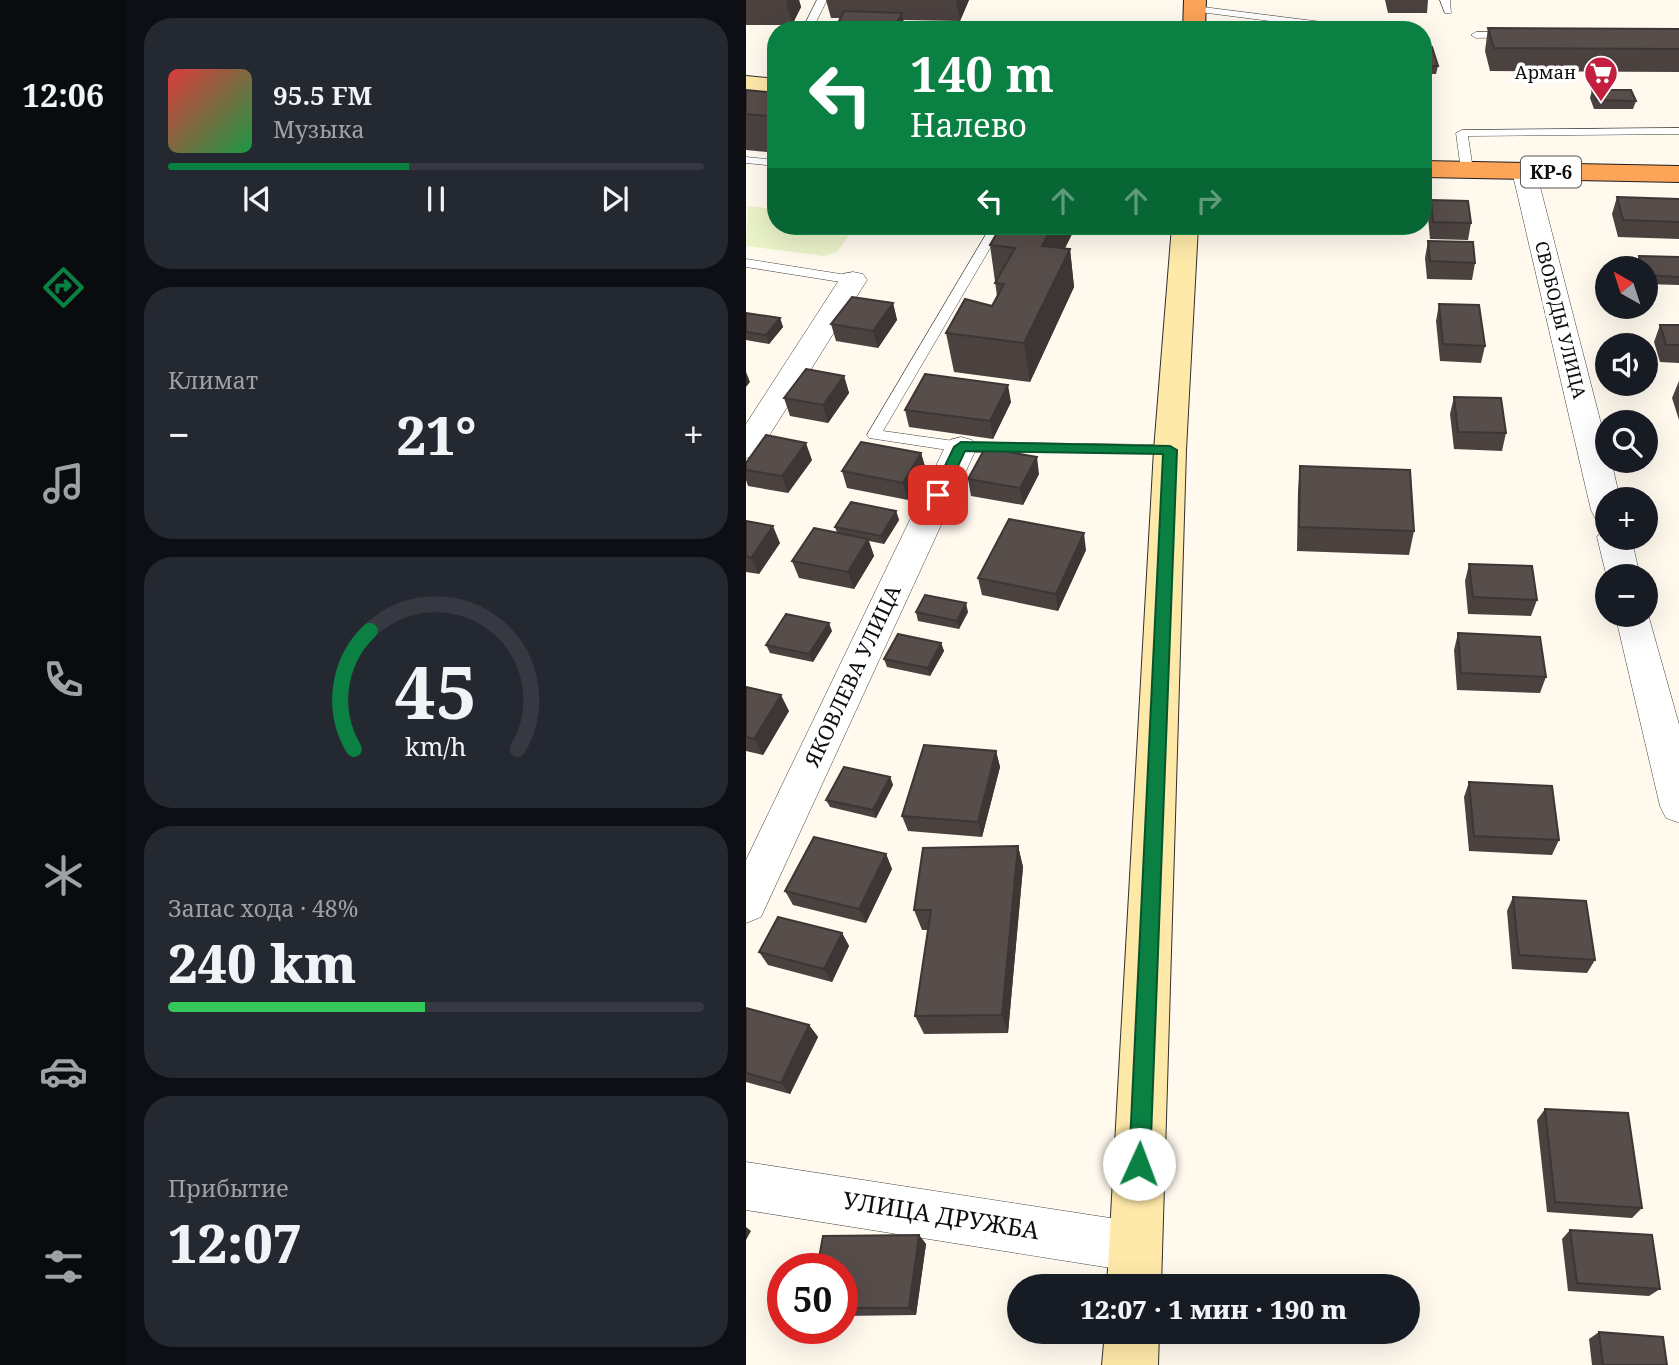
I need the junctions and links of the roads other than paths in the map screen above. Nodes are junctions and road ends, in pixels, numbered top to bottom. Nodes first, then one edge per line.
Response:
1 (822, 0) edge
2 (1195, 13) edge
3 (812, 21) edge
4 (1287, 21) edge
5 (1476, 35) dead end
6 (1530, 35) edge
7 (746, 83) edge
8 (767, 85) edge
9 (1679, 131) edge
10 (746, 160) edge
11 (767, 162) edge
12 (1432, 169) edge
13 (1466, 170) junction
14 (1524, 171) junction
15 (1679, 174) edge
16 (992, 235) edge
17 (1184, 235) edge
18 (746, 263) edge
19 (853, 280) joint
20 (961, 447) junction
21 (746, 448) edge
22 (1170, 450) junction
23 (1601, 487) edge
24 (1636, 627) edge
25 (1679, 806) edge
26 (746, 904) edge
27 (746, 1186) edge
28 (1135, 1266) edge
29 (1131, 1344) edge
30 (1130, 1365) edge

1 - 3 lane
2 - 4 lane
5 - 6 lane
7 - 8 main road
9 - 13 lane
10 - 11 lane
12 - 13 highway, KP-6
13 - 14 highway, KP-6
14 - 15 highway, KP-6
14 - 23 street, СВОБОДЫ УЛИЦА
16 - 20 lane
17 - 22 main road
18 - 19 lane
19 - 21 street
20 - 22 lane
20 - 26 street, ЯКОВЛЕВА УЛИЦА
22 - 28 main road
24 - 25 street
27 - 28 street, УЛИЦА ДРУЖБА
29 - 30 main road

